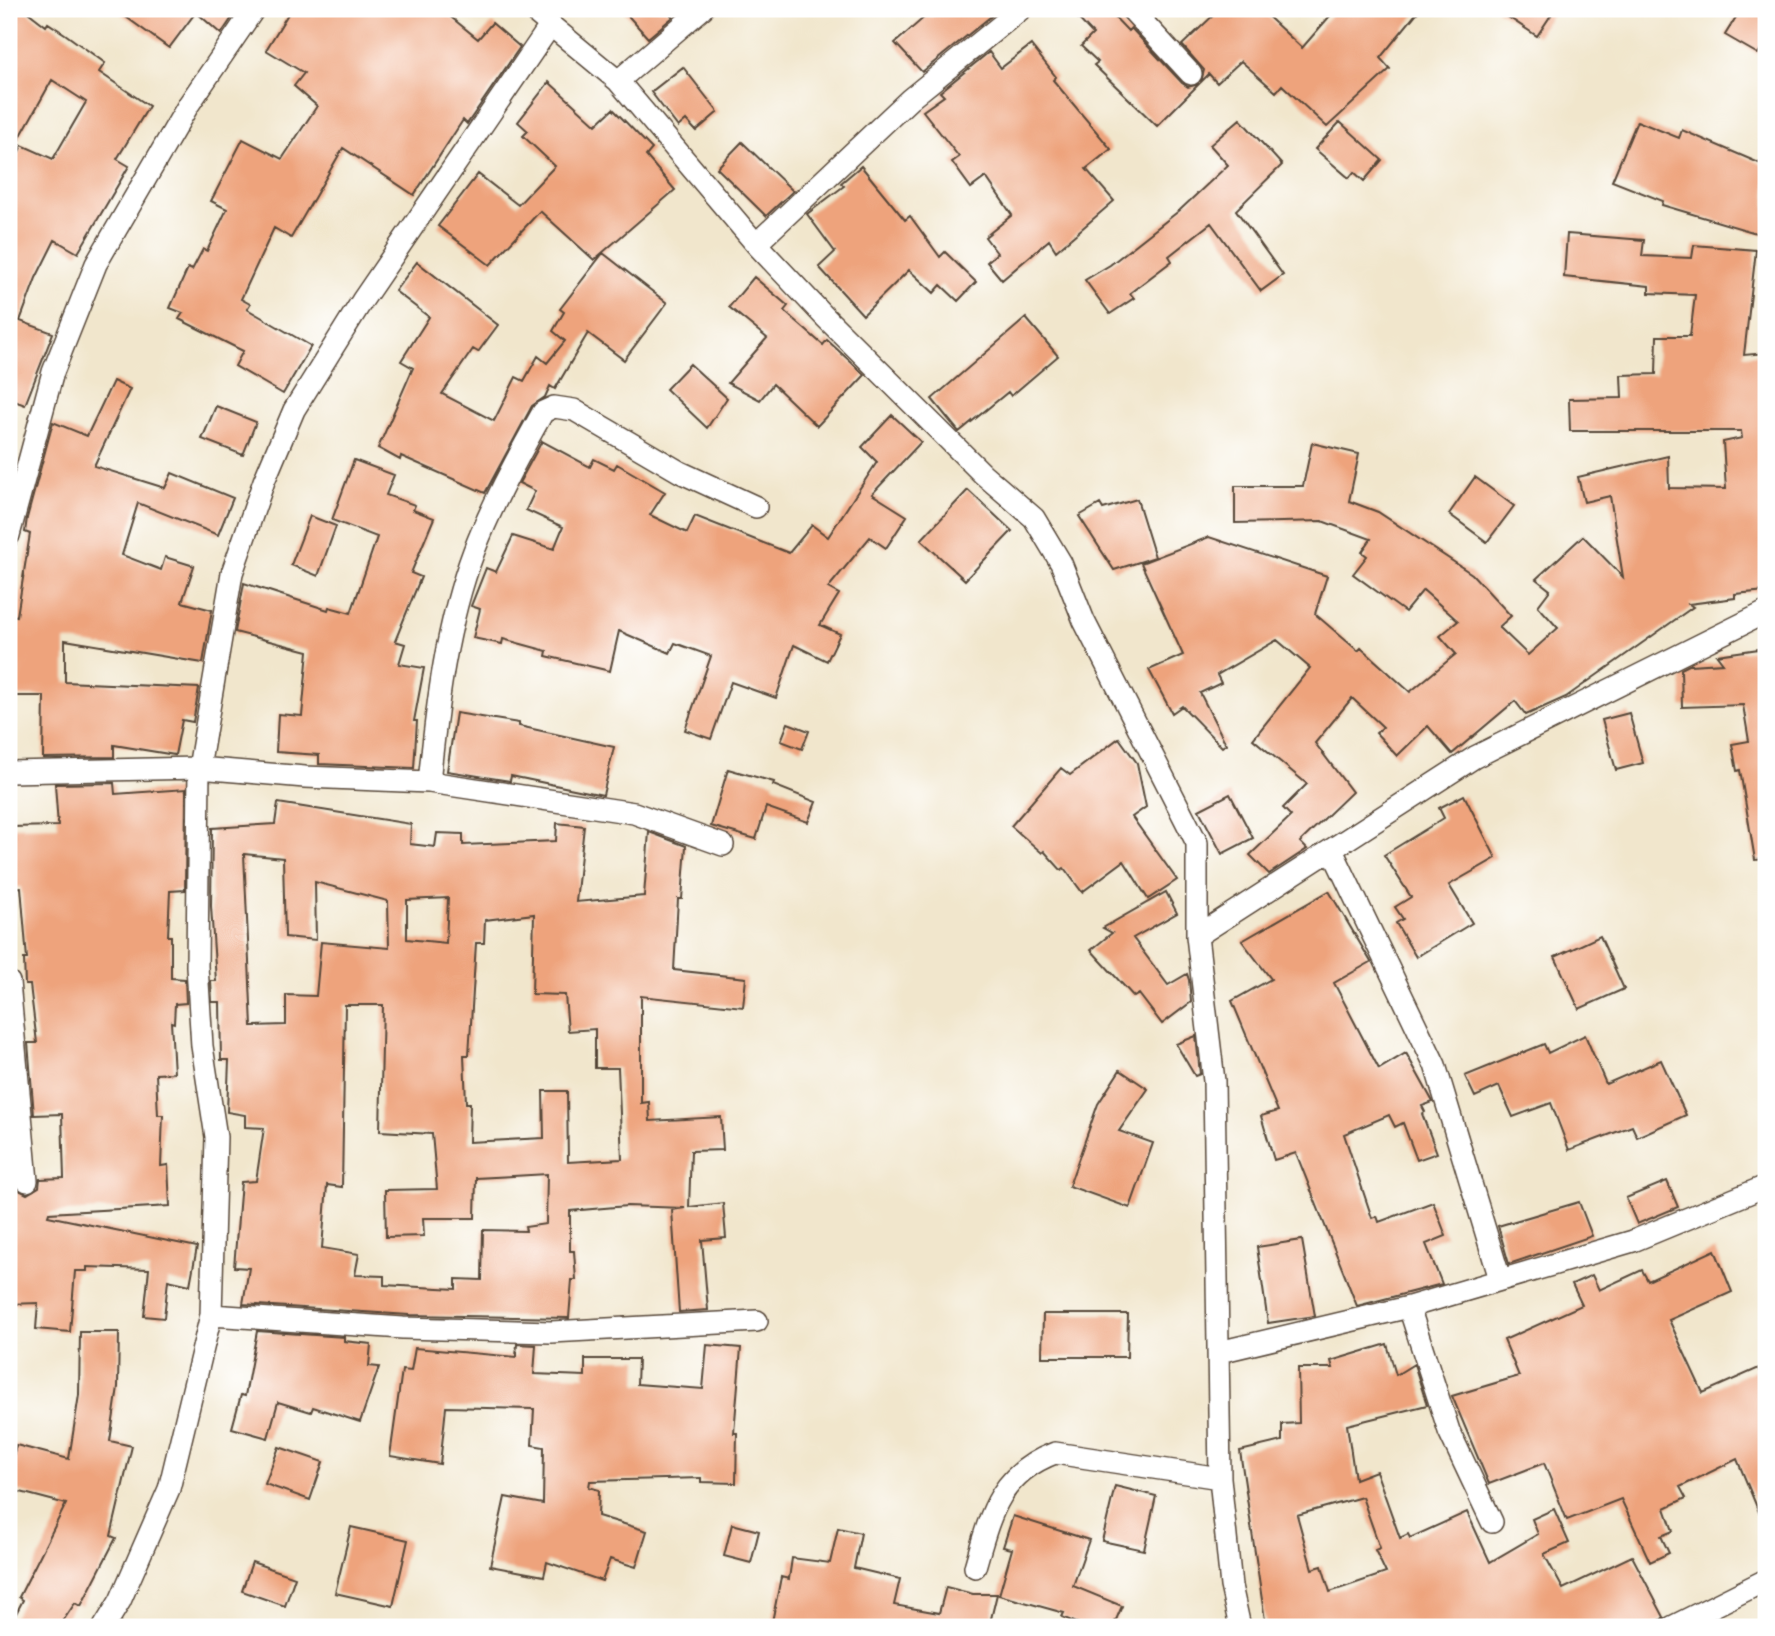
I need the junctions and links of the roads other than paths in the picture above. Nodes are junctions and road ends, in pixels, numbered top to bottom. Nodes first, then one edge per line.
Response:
1 (254, 9) edge
2 (531, 9) edge
3 (702, 9) edge
4 (1021, 9) edge
5 (1131, 9) edge
6 (550, 26) junction
7 (1191, 74) dead end
8 (618, 81) junction
9 (756, 244) junction
10 (756, 507) dead end
11 (9, 535) edge
12 (1766, 612) edge
13 (199, 768) junction
14 (9, 772) edge
15 (429, 782) junction
16 (723, 845) dead end
17 (1332, 850) junction
18 (1196, 936) junction
19 (9, 982) edge
20 (27, 1181) dead end
21 (1766, 1186) edge
22 (1500, 1279) junction
23 (1409, 1307) junction
24 (211, 1315) junction
25 (757, 1321) dead end
26 (1219, 1352) junction
27 (1220, 1478) junction
28 (1492, 1522) dead end
29 (975, 1567) dead end
30 (1766, 1580) edge
31 (104, 1627) edge
32 (1240, 1627) edge
33 (1672, 1627) edge

1 - 11 street
2 - 6 street
3 - 8 street
4 - 9 street
5 - 7 street
6 - 8 street
6 - 13 street
8 - 9 street
9 - 18 street
10 - 15 street
12 - 17 street
13 - 14 street
13 - 15 street
13 - 24 street
15 - 16 street
17 - 18 street
17 - 22 street
18 - 26 street
19 - 20 street
21 - 22 street
22 - 23 street
23 - 26 street
23 - 28 street
24 - 25 street
24 - 31 street
26 - 27 street
27 - 29 street
27 - 32 street
30 - 33 street

